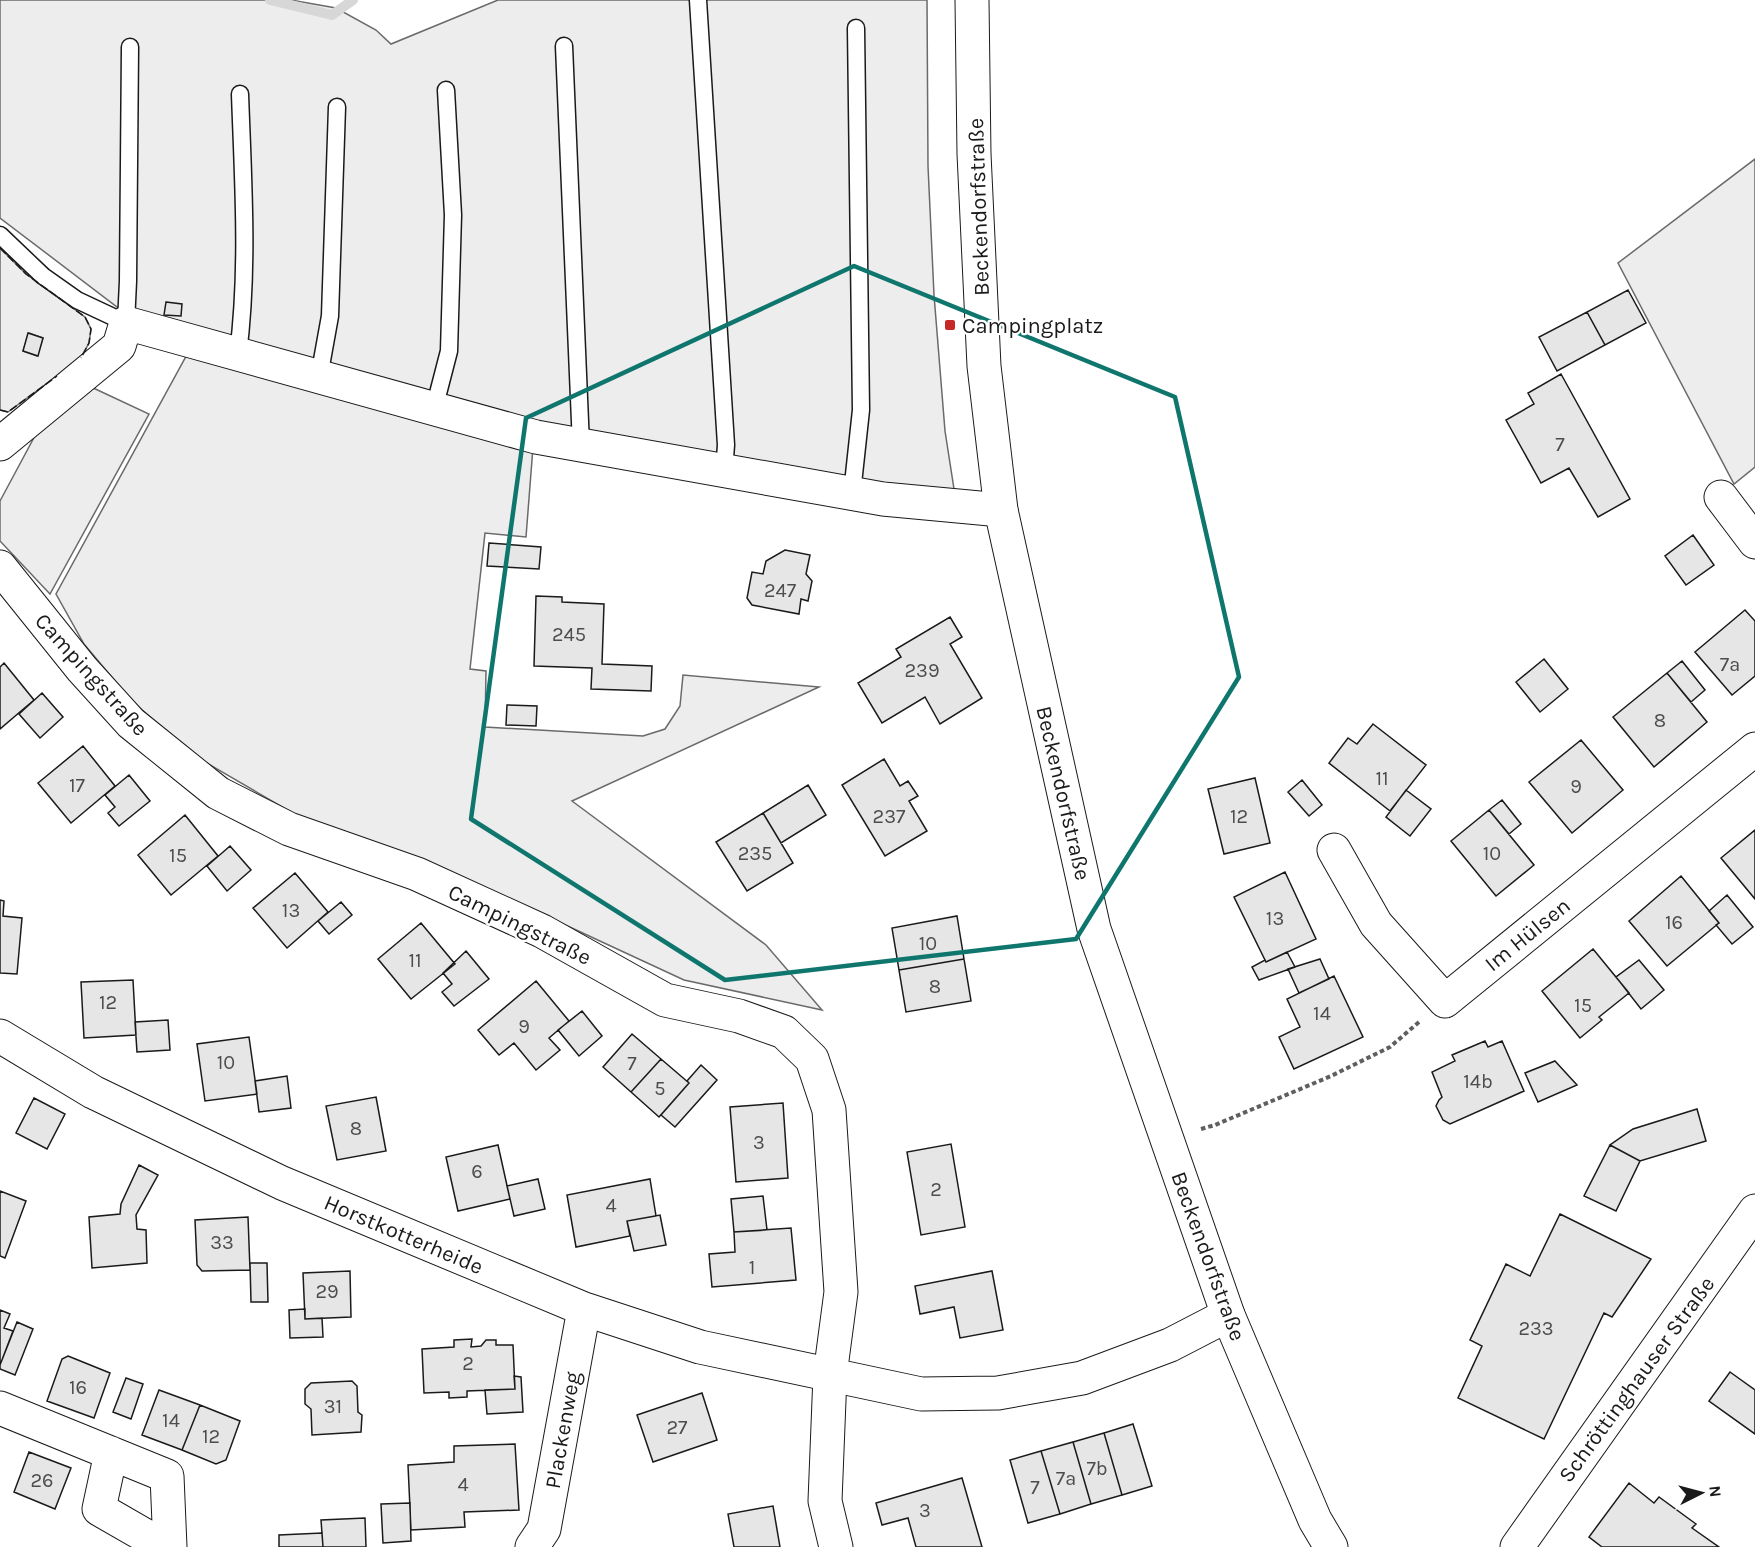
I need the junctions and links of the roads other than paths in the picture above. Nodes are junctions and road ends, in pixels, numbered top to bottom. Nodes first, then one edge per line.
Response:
1 (698, 0) edge
2 (972, 0) edge
3 (856, 28) dead end
4 (564, 46) dead end
5 (130, 47) dead end
6 (446, 90) dead end
7 (240, 94) dead end
8 (337, 107) dead end
9 (0, 236) edge
10 (126, 323) junction
11 (238, 354) junction
12 (319, 377) junction
13 (434, 409) junction
14 (0, 444) edge
15 (581, 445) junction
16 (724, 471) junction
17 (852, 493) junction
18 (1721, 497) dead end
19 (1001, 510) junction
20 (1755, 542) edge
21 (0, 567) edge
22 (1755, 749) edge
23 (1334, 850) dead end
24 (0, 1036) edge
25 (1755, 1211) edge
26 (584, 1310) junction
27 (1228, 1315) junction
28 (830, 1375) junction
29 (0, 1408) edge
30 (111, 1454) junction
31 (167, 1547) edge
32 (532, 1547) edge
33 (836, 1547) edge
34 (1331, 1547) edge
35 (1517, 1547) edge

1 - 16 lane
2 - 19 street, Beckendorfstraße
3 - 17 lane
4 - 15 lane
5 - 10 lane
6 - 13 lane
7 - 11 lane
8 - 12 lane
9 - 10 lane
10 - 11 street
10 - 14 street
11 - 12 street
12 - 13 street
13 - 15 street
15 - 16 street
16 - 17 street
17 - 19 street
18 - 20 street
19 - 27 street, Beckendorfstraße
21 - 28 street, Campingstraße
22 - 23 street, Im Hülsen
24 - 26 street, Horstkotterheide
25 - 35 street, Schröttinghauser Straße
26 - 28 street, Horstkotterheide
26 - 32 street, Plackenweg
27 - 28 street, Horstkotterheide
27 - 34 street, Beckendorfstraße
28 - 33 street
29 - 30 street
30 - 31 street
30 - 31 street

